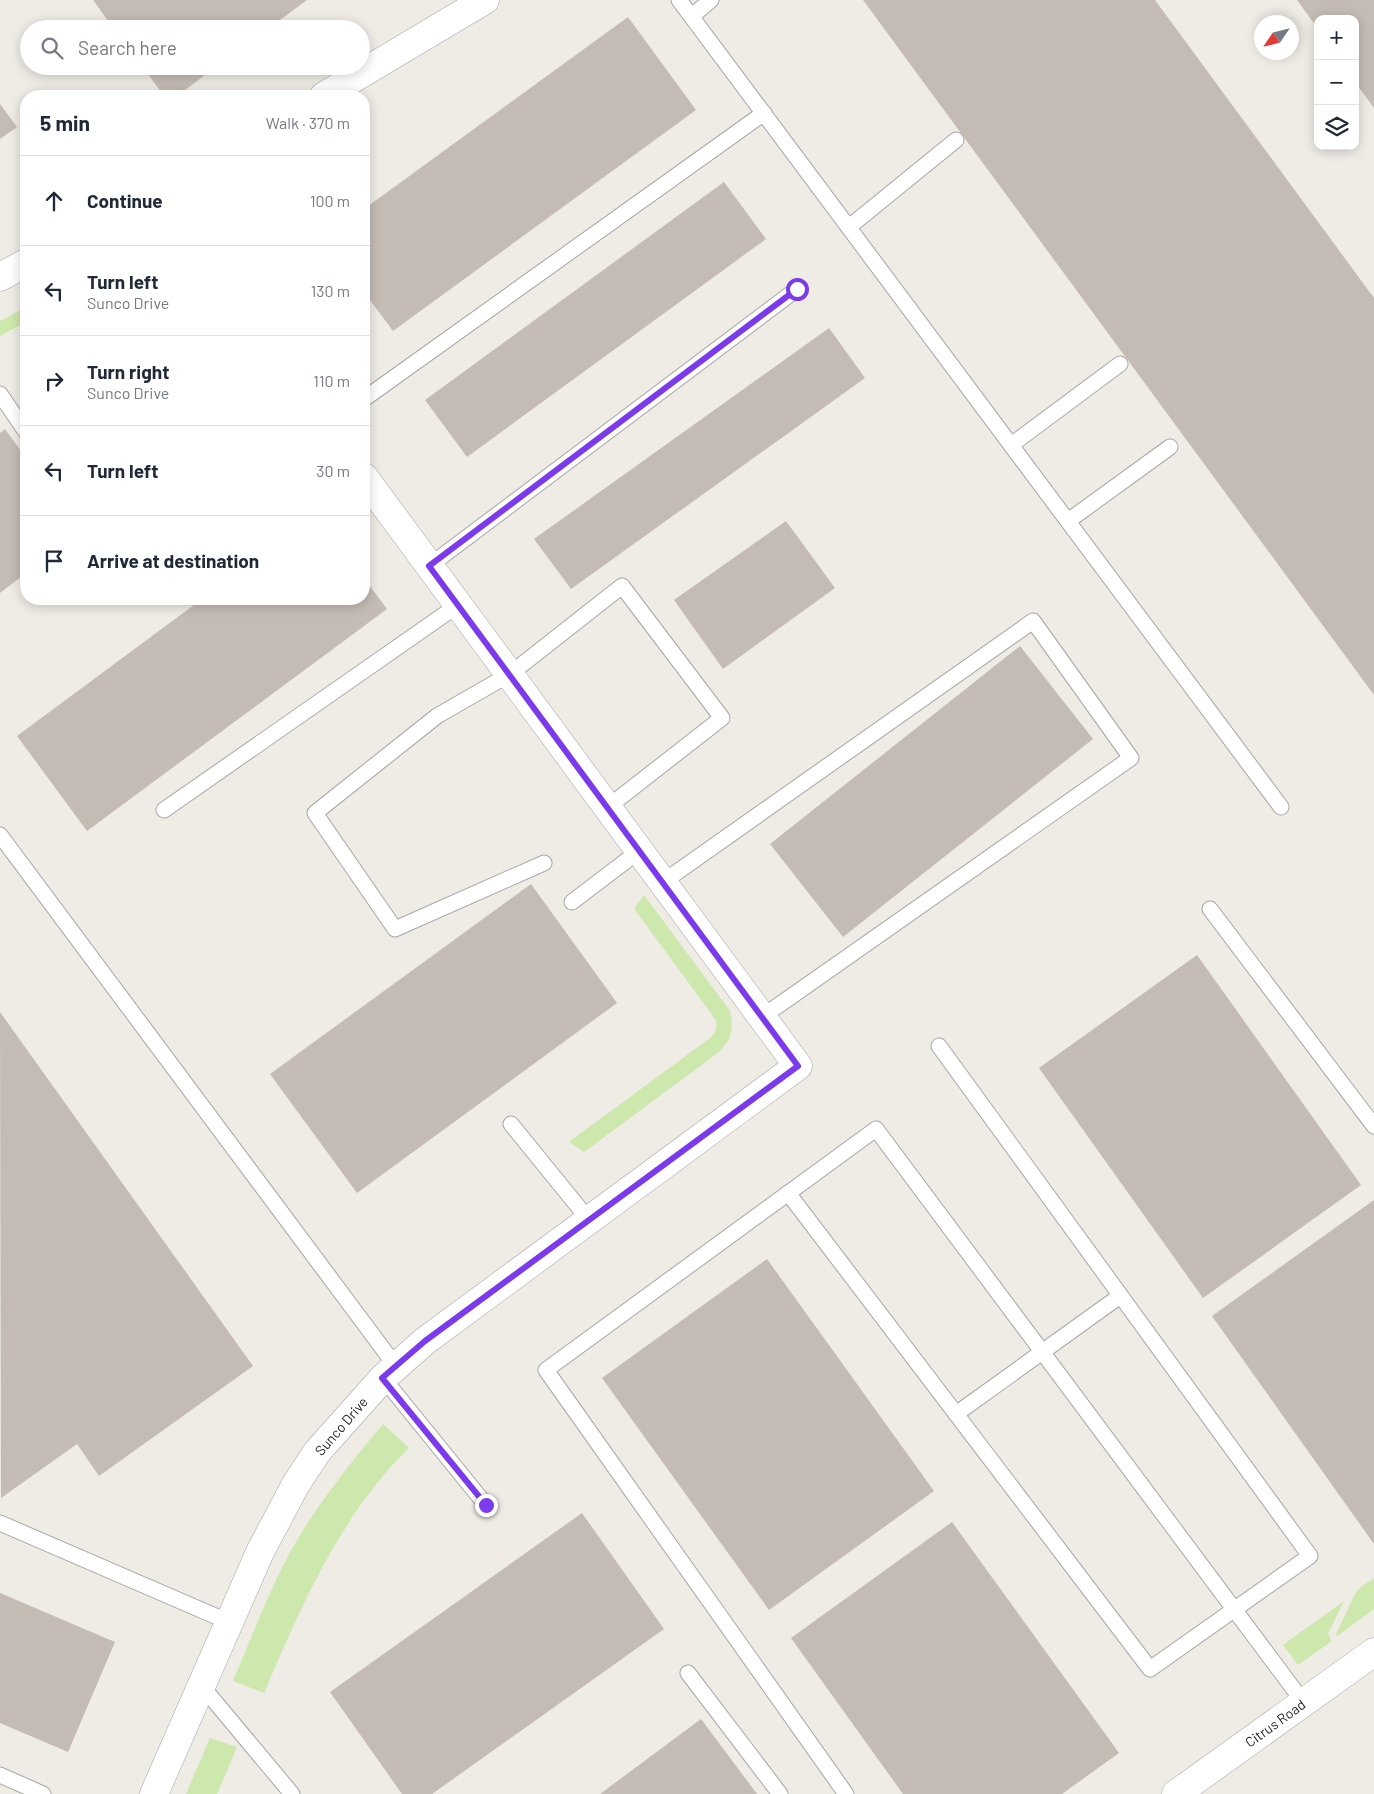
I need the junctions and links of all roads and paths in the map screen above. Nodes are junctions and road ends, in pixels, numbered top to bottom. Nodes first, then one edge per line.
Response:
1 (485, 0) edge
2 (679, 0) edge
3 (711, 0) edge
4 (692, 16) junction
5 (370, 69) edge
6 (359, 75) edge
7 (334, 90) edge
8 (764, 113) junction
9 (956, 140) dead end
10 (849, 227) junction
11 (20, 266) edge
12 (0, 277) edge
13 (797, 289) dead end
14 (1120, 364) dead end
15 (0, 394) edge
16 (370, 395) edge
17 (20, 423) edge
18 (1011, 445) junction
19 (1170, 447) dead end
20 (370, 485) edge
21 (1068, 521) junction
22 (429, 566) junction
23 (458, 605) junction
24 (510, 674) junction
25 (608, 807) junction
26 (1281, 807) dead end
27 (164, 810) dead end
28 (0, 835) edge
29 (639, 850) junction
30 (544, 863) dead end
31 (662, 882) junction
32 (572, 902) dead end
33 (1210, 909) dead end
34 (762, 1017) junction
35 (939, 1046) dead end
36 (511, 1124) dead end
37 (1374, 1126) edge
38 (788, 1193) junction
39 (589, 1220) junction
40 (1120, 1296) junction
41 (1042, 1352) junction
42 (389, 1371) junction
43 (956, 1414) junction
44 (486, 1505) dead end
45 (0, 1524) edge
46 (1234, 1610) junction
47 (229, 1622) junction
48 (1374, 1652) edge
49 (688, 1673) dead end
50 (201, 1685) junction
51 (1304, 1702) junction
52 (0, 1775) edge
53 (43, 1794) edge
54 (154, 1794) edge
55 (292, 1794) edge
56 (780, 1794) edge
57 (846, 1794) edge
58 (1176, 1794) edge

1 - 5 street
2 - 4 lane
3 - 4 lane
4 - 8 lane
6 - 7 street
8 - 10 lane
8 - 16 lane
9 - 10 lane
10 - 18 lane
11 - 12 street
13 - 22 lane
14 - 18 lane
15 - 17 lane
18 - 21 lane
19 - 21 lane
20 - 22 street, Sunco Drive
21 - 26 lane
22 - 23 street, Sunco Drive
23 - 24 street, Sunco Drive
23 - 27 lane
24 - 25 street, Sunco Drive
24 - 25 lane
24 - 30 lane
25 - 29 street, Sunco Drive
28 - 42 lane
29 - 31 street, Sunco Drive
29 - 32 lane
31 - 34 street, Sunco Drive
31 - 34 lane
33 - 37 lane
34 - 39 street, Sunco Drive
35 - 40 lane
36 - 39 lane
38 - 41 lane
38 - 43 lane
38 - 57 lane
39 - 42 street, Sunco Drive
40 - 41 lane
40 - 46 lane
41 - 43 lane
41 - 46 lane
42 - 44 lane
42 - 47 street, Sunco Drive
43 - 46 lane
45 - 47 lane
46 - 51 lane
47 - 50 street, Sunco Drive
48 - 51 street, Citrus Road
49 - 56 lane
50 - 54 street, Sunco Drive
50 - 55 lane
51 - 58 street, Citrus Road
52 - 53 lane

